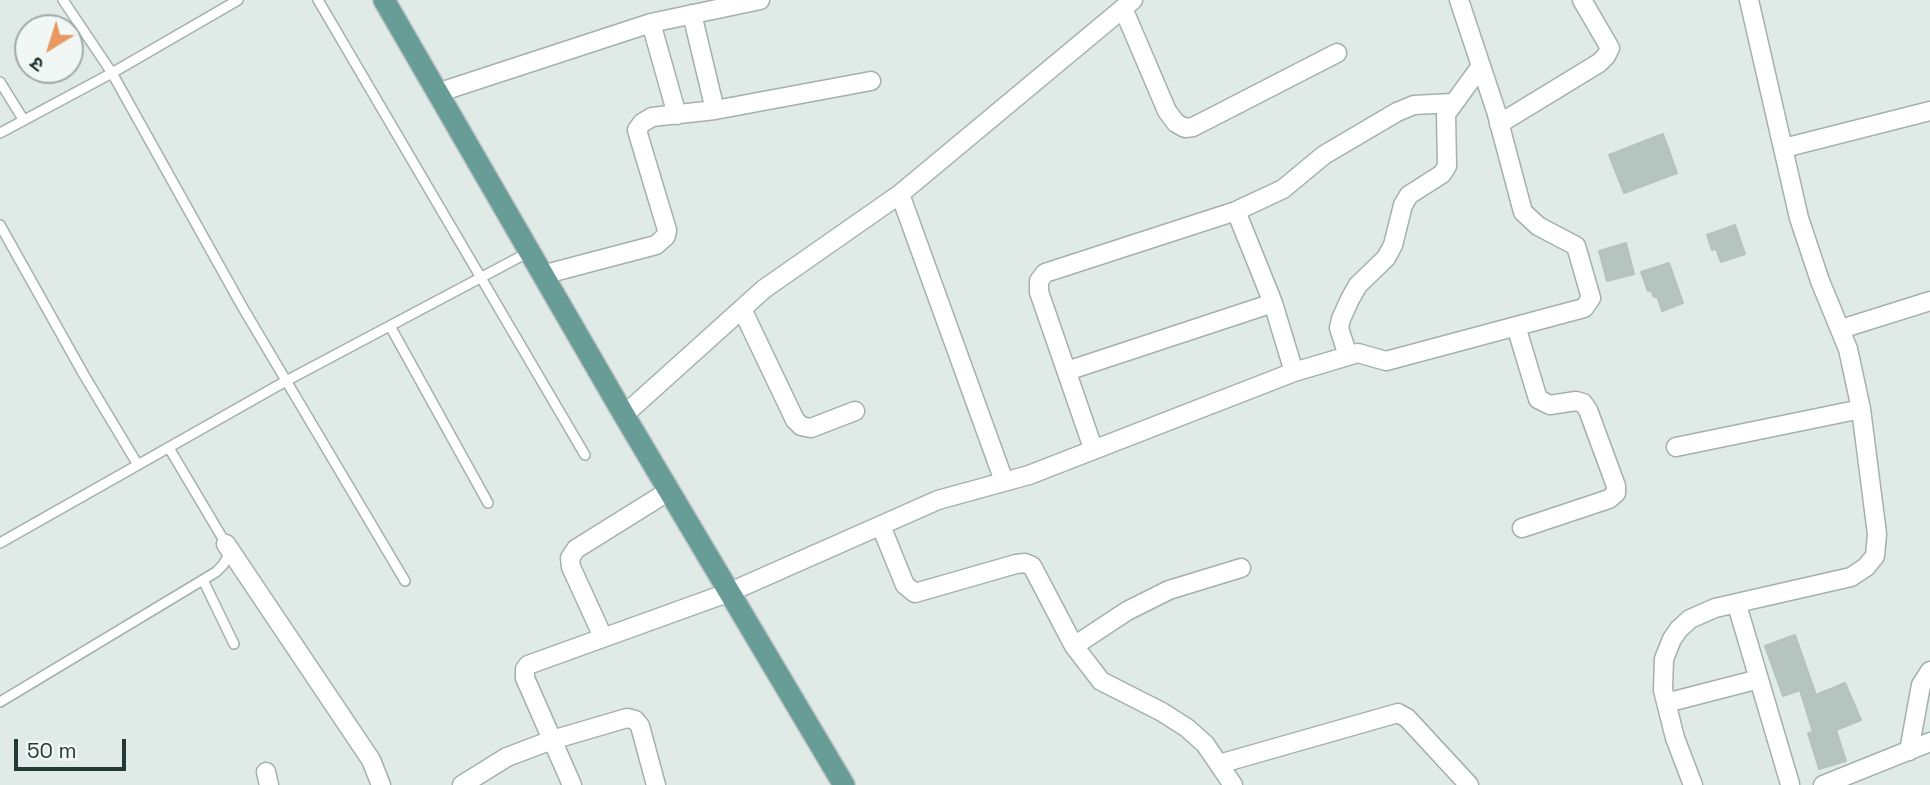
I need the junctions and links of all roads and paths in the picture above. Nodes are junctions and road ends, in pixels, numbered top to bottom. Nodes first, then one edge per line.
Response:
1 (62, 0) edge
2 (238, 0) edge
3 (317, 0) edge
4 (384, 0) edge
5 (760, 0) edge
6 (1460, 0) edge
7 (1583, 0) edge
8 (1748, 0) edge
9 (1128, 4) edge
10 (692, 14) junction
11 (651, 23) junction
12 (1336, 53) dead end
13 (1481, 66) junction
14 (112, 73) junction
15 (870, 81) dead end
16 (0, 82) edge
17 (437, 93) junction
18 (1452, 103) junction
19 (715, 110) junction
20 (1930, 111) edge
21 (677, 115) junction
22 (23, 119) junction
23 (1499, 124) junction
24 (0, 133) edge
25 (1784, 148) junction
26 (900, 194) junction
27 (1236, 211) junction
28 (0, 225) edge
29 (530, 252) junction
30 (542, 275) junction
31 (481, 278) junction
32 (1930, 301) edge
33 (1273, 303) junction
34 (742, 309) junction
35 (390, 326) junction
36 (1516, 326) junction
37 (1841, 329) junction
38 (1348, 356) junction
39 (1066, 371) junction
40 (1294, 372) junction
41 (286, 382) junction
42 (1861, 409) junction
43 (855, 411) dead end
44 (624, 415) junction
45 (1676, 447) dead end
46 (169, 448) junction
47 (1093, 448) junction
48 (586, 455) dead end
49 (138, 465) junction
50 (1004, 481) junction
51 (669, 491) junction
52 (488, 503) dead end
53 (881, 526) junction
54 (1522, 528) dead end
55 (0, 543) edge
56 (226, 544) junction
57 (1241, 568) dead end
58 (203, 580) junction
59 (405, 581) dead end
60 (730, 592) junction
61 (1737, 605) junction
62 (603, 637) junction
63 (234, 643) dead end
64 (1074, 646) junction
65 (1930, 671) edge
66 (1759, 679) junction
67 (0, 702) edge
68 (1666, 703) junction
69 (552, 740) junction
70 (1930, 742) edge
71 (1909, 751) junction
72 (1219, 764) junction
73 (381, 785) edge
74 (462, 785) edge
75 (572, 785) edge
76 (656, 785) edge
77 (844, 785) edge
78 (1233, 785) edge
79 (1469, 785) edge
80 (1693, 785) edge
81 (1786, 785) edge
82 (1823, 785) edge

1 - 14 lane
2 - 14 lane
3 - 31 lane
4 - 17 main road
5 - 10 street
6 - 13 street
7 - 23 street
8 - 25 street
9 - 12 street
9 - 26 street
10 - 11 street
10 - 19 street
11 - 17 street
11 - 21 street
13 - 18 street
13 - 23 street
14 - 22 lane
14 - 41 lane
15 - 19 street
16 - 22 lane
17 - 29 main road
18 - 27 street
18 - 38 street
19 - 21 street
20 - 25 street
21 - 30 street
22 - 24 lane
23 - 36 street
25 - 37 street
26 - 34 street
26 - 50 street
27 - 33 street
27 - 39 street
28 - 49 lane
29 - 30 main road
29 - 31 lane
30 - 44 main road
31 - 35 lane
31 - 48 lane
32 - 37 street
33 - 39 street
33 - 40 street
34 - 43 street
34 - 44 street
35 - 41 lane
35 - 52 lane
36 - 38 street
36 - 54 street
37 - 42 street
38 - 40 street
39 - 47 street
40 - 47 street
41 - 46 lane
41 - 59 lane
42 - 45 street
42 - 61 street
44 - 51 main road
46 - 49 lane
46 - 56 lane
47 - 50 street
49 - 55 lane
50 - 53 street
51 - 60 main road
51 - 62 street
53 - 60 street
53 - 64 street
56 - 58 lane
56 - 73 street
57 - 64 street
58 - 63 lane
58 - 67 lane
60 - 62 street
60 - 77 main road
61 - 66 street
61 - 68 street
62 - 69 street
64 - 72 street
65 - 71 street
66 - 68 street
66 - 81 street
68 - 80 street
69 - 74 street
69 - 75 street
69 - 76 street
70 - 71 street
71 - 82 street
72 - 78 street
72 - 79 street

